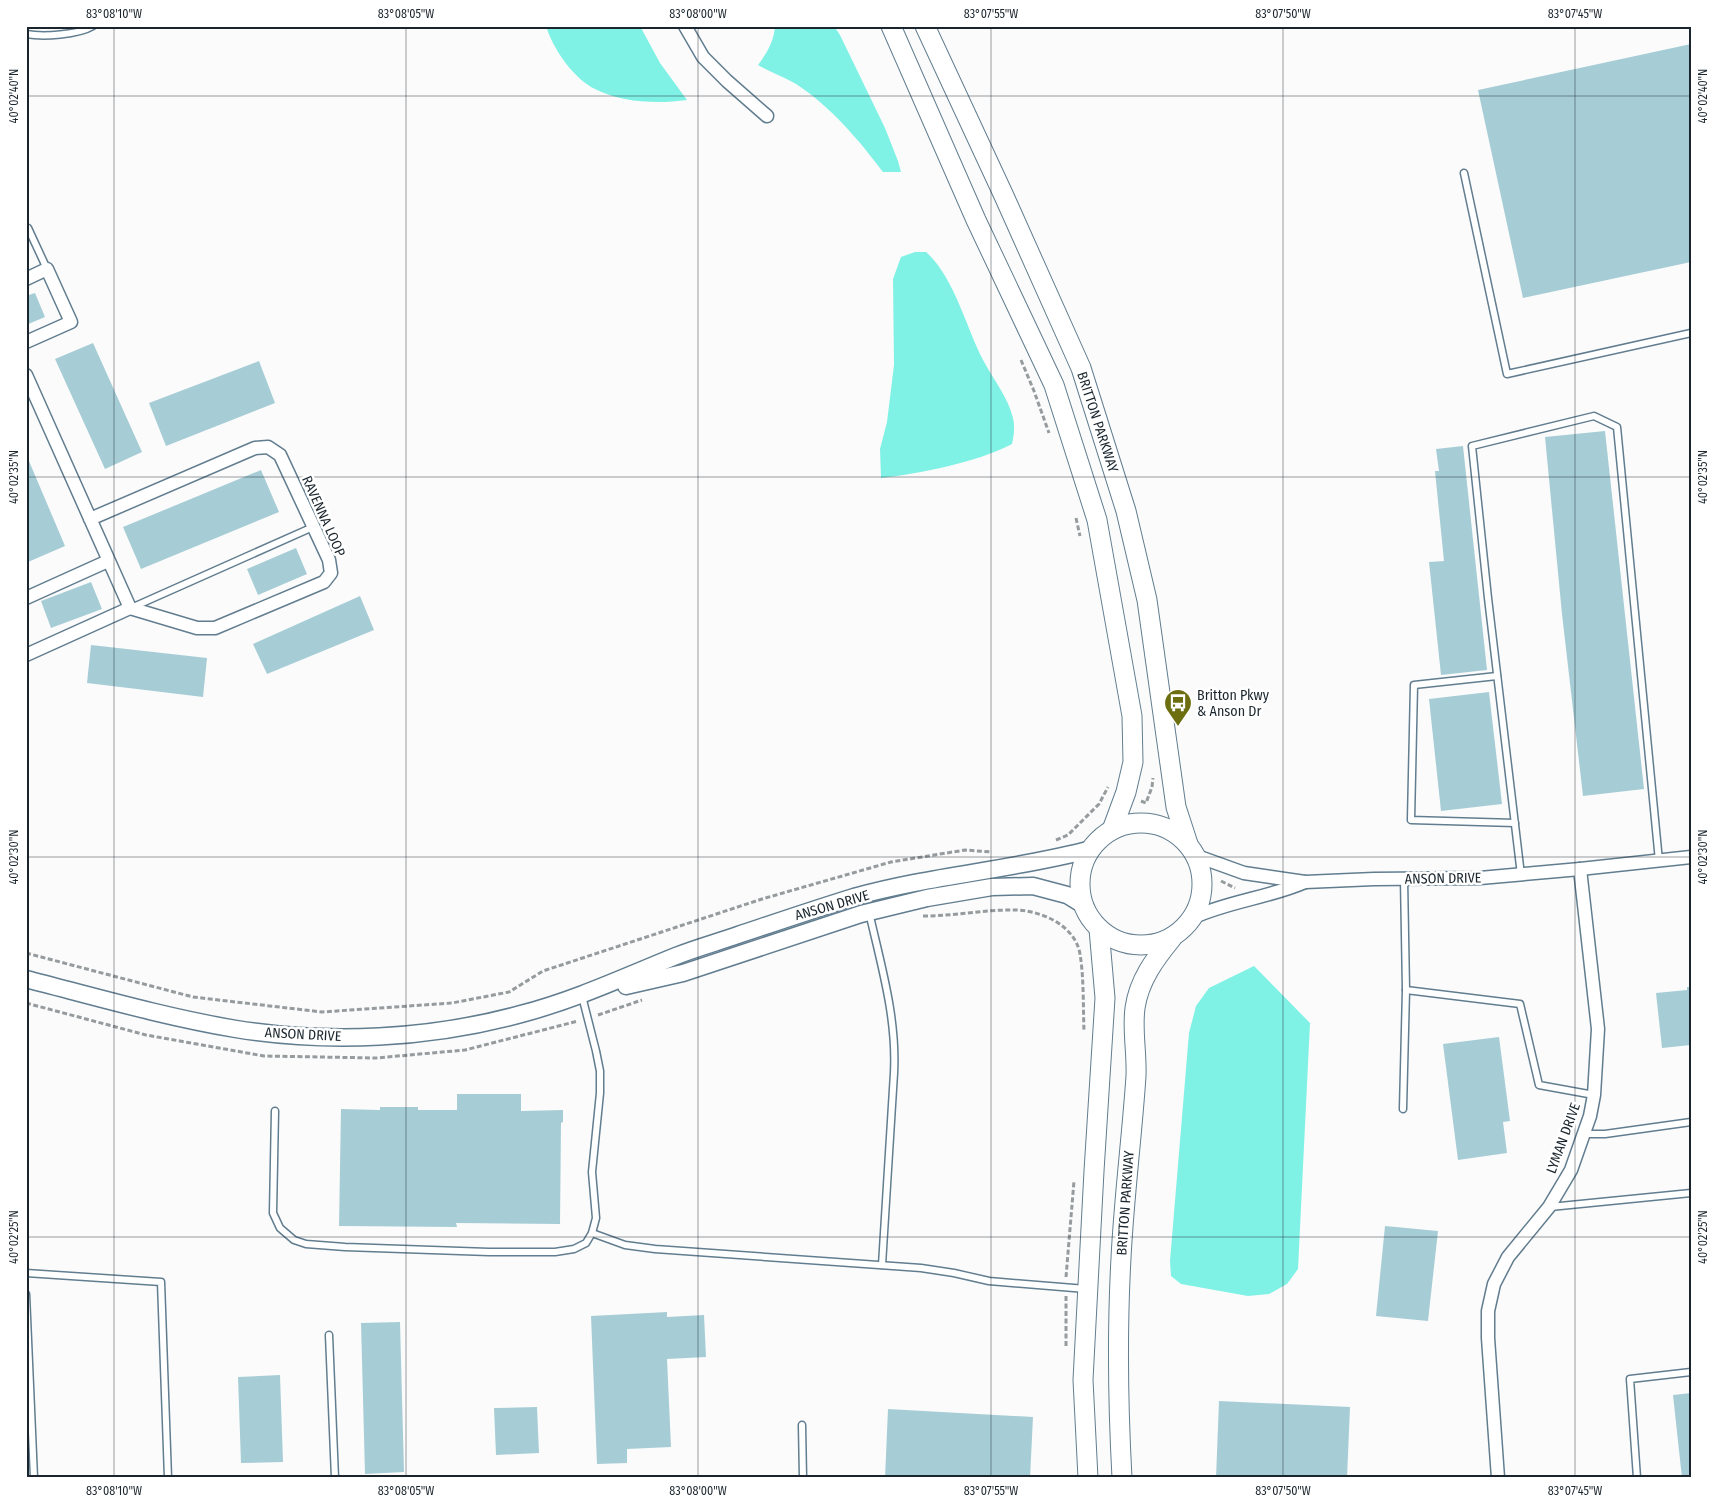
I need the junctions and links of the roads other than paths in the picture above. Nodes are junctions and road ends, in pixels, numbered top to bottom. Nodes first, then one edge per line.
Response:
1 (93, 26) edge
2 (685, 26) edge
3 (891, 26) edge
4 (925, 26) edge
5 (26, 34) edge
6 (767, 116) dead end
7 (1464, 173) dead end
8 (26, 229) edge
9 (47, 269) junction
10 (26, 278) edge
11 (1691, 333) edge
12 (26, 342) edge
13 (26, 375) edge
14 (90, 519) junction
15 (313, 527) junction
16 (108, 561) junction
17 (26, 598) edge
18 (130, 608) junction
19 (26, 654) edge
20 (1497, 676) junction
21 (1515, 823) junction
22 (1112, 830) junction
23 (1092, 849) junction
24 (1191, 849) junction
25 (1691, 857) edge
26 (1659, 861) junction
27 (1580, 869) junction
28 (1521, 874) junction
29 (1404, 879) junction
30 (1305, 882) junction
31 (1085, 906) junction
32 (868, 912) junction
33 (1192, 918) junction
34 (1099, 929) junction
35 (1172, 938) junction
36 (26, 980) edge
37 (1406, 990) junction
38 (582, 996) junction
39 (1594, 1095) junction
40 (1402, 1109) dead end
41 (275, 1110) dead end
42 (1691, 1122) edge
43 (1584, 1134) junction
44 (1691, 1193) edge
45 (1549, 1207) junction
46 (592, 1233) junction
47 (882, 1265) junction
48 (26, 1274) edge
49 (1088, 1290) junction
50 (26, 1294) edge
51 (329, 1335) dead end
52 (1691, 1372) edge
53 (802, 1425) dead end
54 (34, 1478) edge
55 (168, 1478) edge
56 (335, 1478) edge
57 (803, 1478) edge
58 (1088, 1478) edge
59 (1122, 1478) edge
60 (1498, 1478) edge
61 (1637, 1478) edge

1 - 5 lane
2 - 6 street
3 - 22 main road
4 - 24 main road, BRITTON PARKWAY
7 - 11 lane
8 - 9 lane
9 - 10 street
9 - 12 street
13 - 14 street
14 - 15 street, RAVENNA LOOP
14 - 16 street
15 - 18 lane
15 - 18 street, RAVENNA LOOP
16 - 17 street
16 - 18 street
18 - 19 street
20 - 21 lane
20 - 21 lane
20 - 26 lane
21 - 28 lane
22 - 23 main road
22 - 24 main road
23 - 31 main road
23 - 38 street, ANSON DRIVE
24 - 30 street, ANSON DRIVE
24 - 33 main road
25 - 26 street
26 - 27 street
27 - 28 street, ANSON DRIVE
27 - 39 street, LYMAN DRIVE
28 - 29 street, ANSON DRIVE
29 - 30 street, ANSON DRIVE
29 - 37 lane
30 - 33 street, ANSON DRIVE
31 - 32 street, ANSON DRIVE
31 - 34 main road
32 - 38 street, ANSON DRIVE
32 - 47 lane
33 - 35 main road
34 - 35 main road
34 - 49 main road
35 - 59 main road, BRITTON PARKWAY
36 - 38 street, ANSON DRIVE
37 - 39 lane
37 - 40 lane
38 - 46 lane
39 - 43 street, LYMAN DRIVE
41 - 46 lane
42 - 43 lane
43 - 45 street, LYMAN DRIVE
44 - 45 lane
45 - 60 street, LYMAN DRIVE
46 - 47 lane
47 - 49 lane
48 - 55 lane
49 - 58 main road
50 - 54 lane
51 - 56 lane
52 - 61 lane
53 - 57 lane

